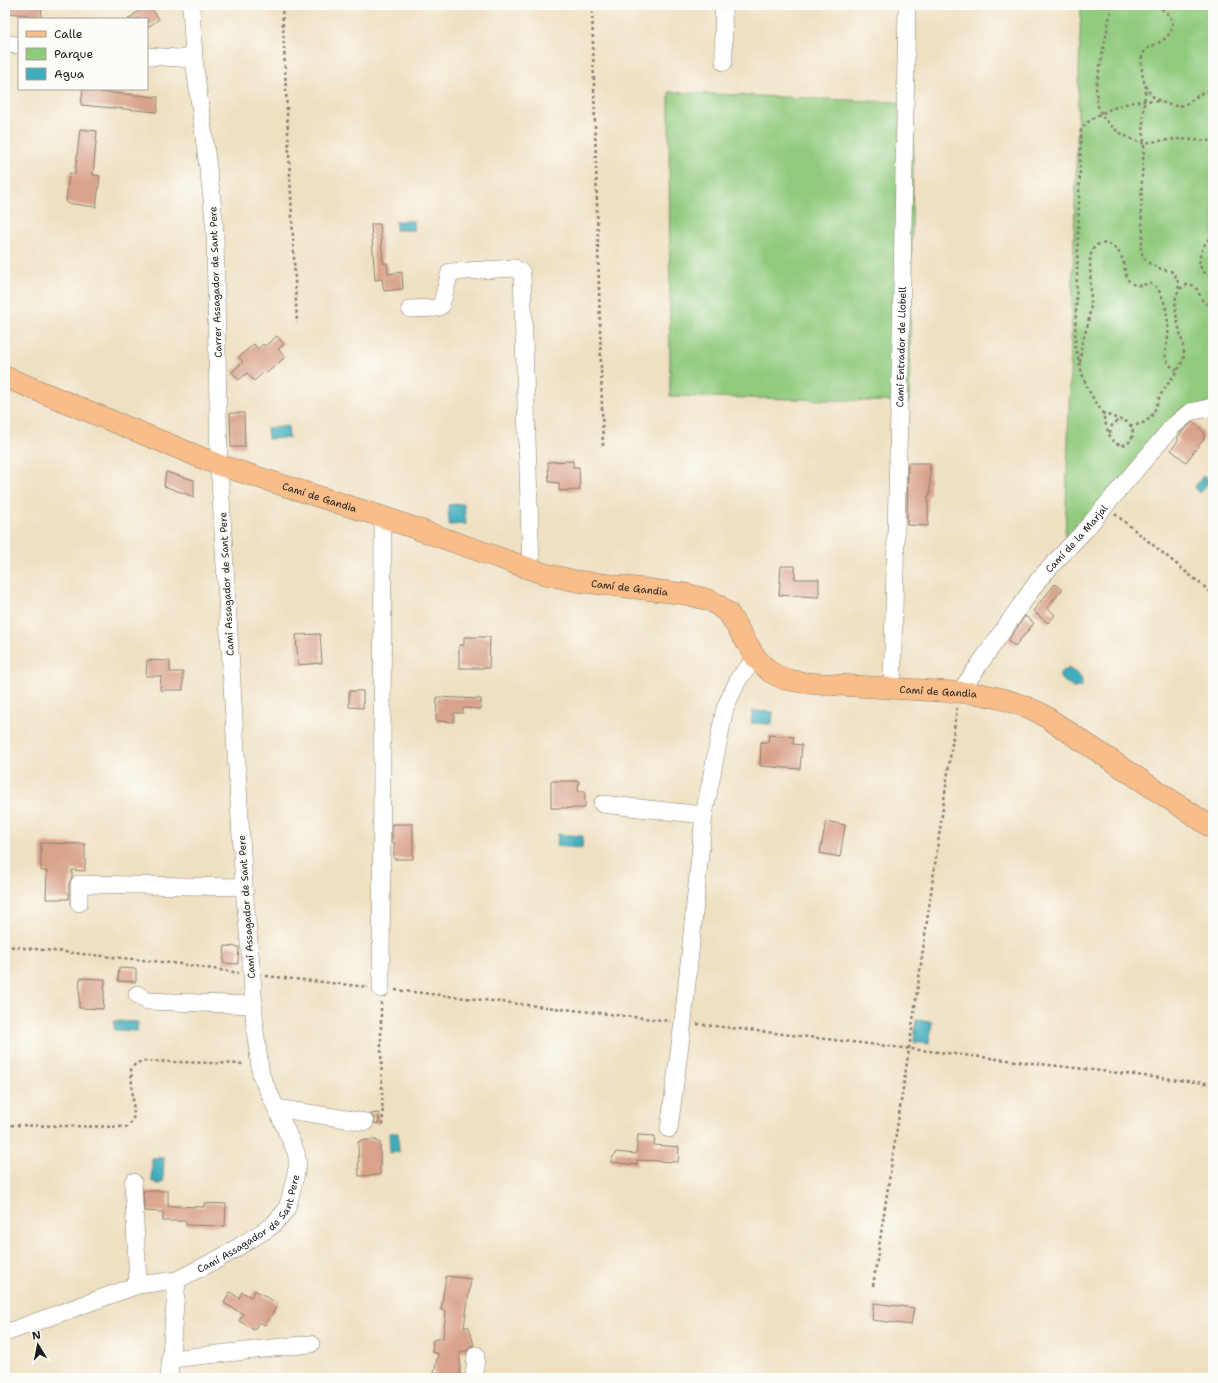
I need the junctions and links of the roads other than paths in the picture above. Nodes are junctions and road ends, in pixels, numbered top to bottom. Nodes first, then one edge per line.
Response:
1 (191, 5) edge
2 (723, 5) edge
3 (907, 5) edge
4 (5, 44) edge
5 (18, 45) edge
6 (148, 56) edge
7 (194, 59) junction
8 (724, 62) dead end
9 (410, 310) dead end
10 (5, 377) edge
11 (1213, 407) edge
12 (219, 465) junction
13 (383, 517) junction
14 (531, 569) junction
15 (756, 658) junction
16 (892, 688) junction
17 (960, 692) junction
18 (602, 804) dead end
19 (704, 815) junction
20 (1213, 828) edge
21 (244, 887) junction
22 (79, 903) dead end
23 (381, 988) road end
24 (137, 994) dead end
25 (253, 1005) junction
26 (276, 1108) junction
27 (365, 1122) dead end
28 (669, 1128) dead end
29 (134, 1182) dead end
30 (177, 1280) junction
31 (138, 1285) junction
32 (5, 1333) edge
33 (311, 1344) dead end
34 (476, 1355) dead end
35 (171, 1359) junction
36 (169, 1378) edge
37 (474, 1378) edge

1 - 7 street, Carrer Assagador de Sant Pere
2 - 8 street
3 - 16 street, Camí Entrador de Llobell
4 - 5 street
6 - 7 street
7 - 12 street, Carrer Assagador de Sant Pere
9 - 14 street
10 - 12 main road, Camí de Gandia
11 - 17 street, Camí de la Marjal
12 - 13 main road, Camí de Gandia
12 - 21 street, Camí Assagador de Sant Pere
13 - 14 main road, Camí de Gandia
13 - 23 street
14 - 15 main road, Camí de Gandia
15 - 16 main road, Camí de Gandia
15 - 19 street
16 - 17 main road, Camí de Gandia
17 - 20 main road, Camí de Gandia
18 - 19 street
19 - 28 street
21 - 22 street
21 - 25 street, Camí Assagador de Sant Pere
24 - 25 street
25 - 26 street, Camí Assagador de Sant Pere
26 - 27 street
26 - 30 street, Camí Assagador de Sant Pere
29 - 31 street
30 - 31 street, Camí Assagador de Sant Pere
30 - 35 street
31 - 32 street, Camí Assagador de Sant Pere
33 - 35 street
34 - 37 street
35 - 36 street

